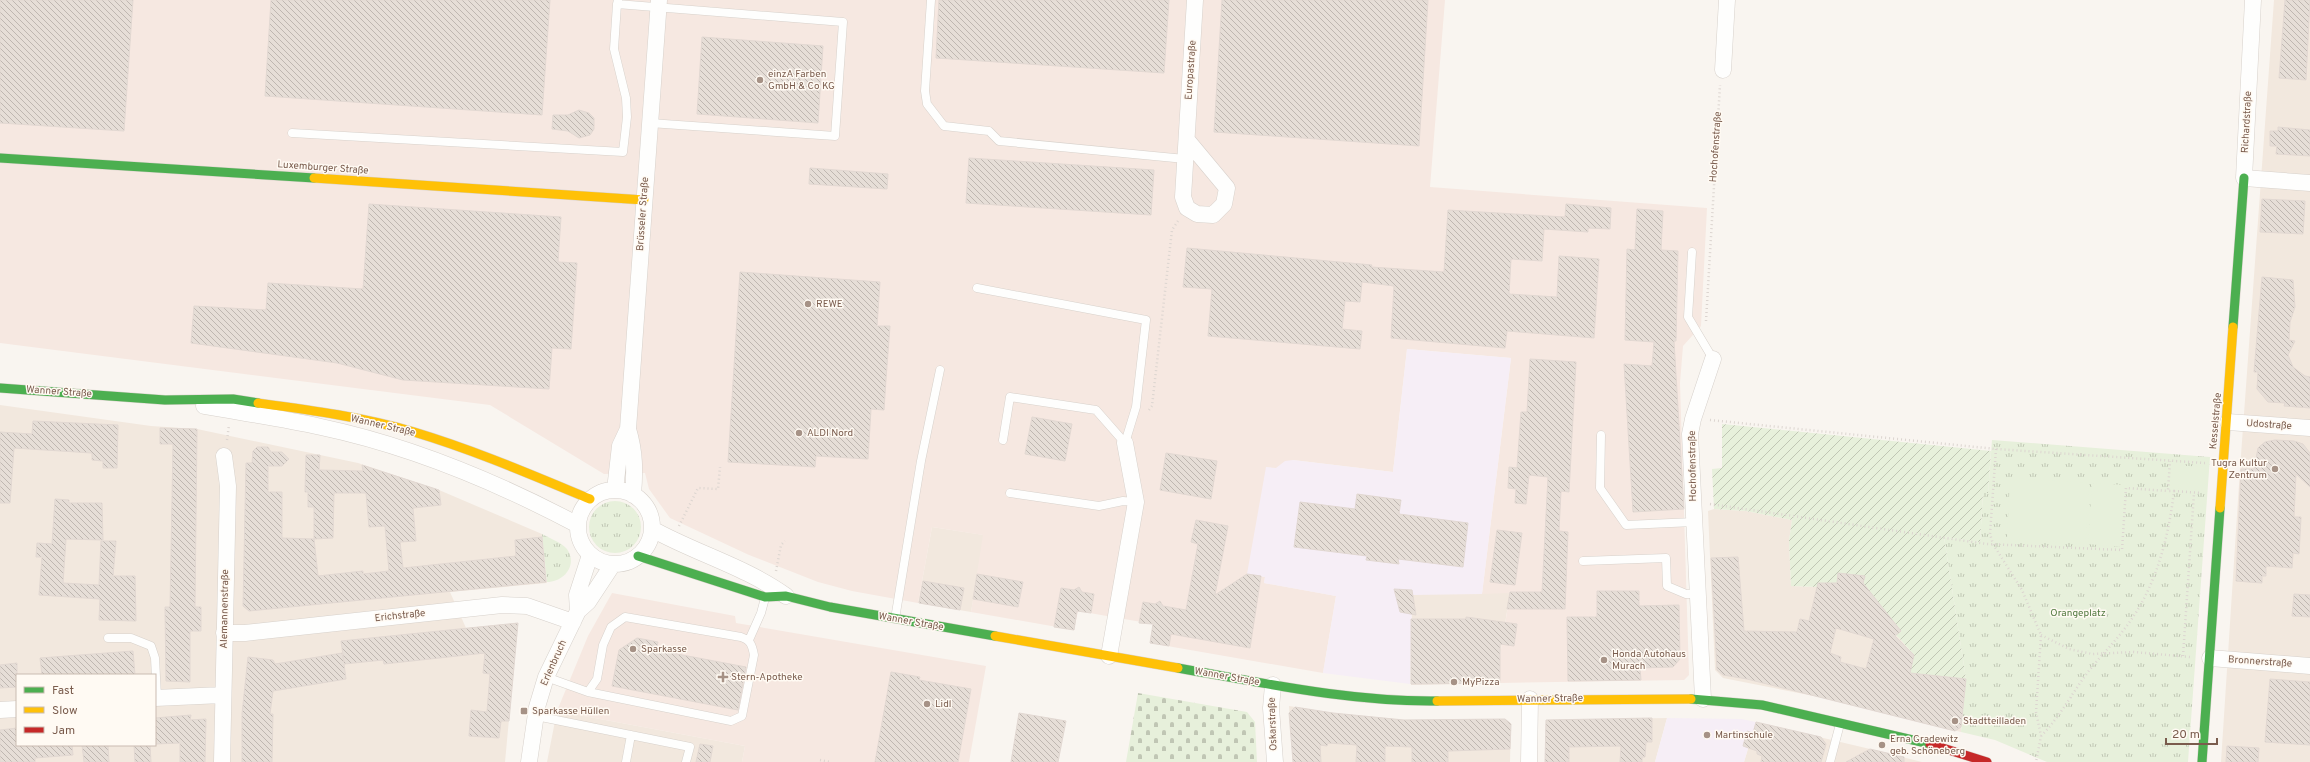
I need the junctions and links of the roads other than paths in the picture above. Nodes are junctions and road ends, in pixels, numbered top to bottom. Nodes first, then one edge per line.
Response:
1 (931, 0) edge
2 (1195, 0) edge
3 (1727, 0) edge
4 (2253, 0) edge
5 (618, 2) edge
6 (659, 4) edge
7 (1723, 70) road end
8 (650, 123) junction
9 (292, 132) dead end
10 (1187, 140) junction
11 (0, 158) edge
12 (1185, 159) junction
13 (2244, 178) junction
14 (2310, 183) edge
15 (644, 200) junction
16 (1692, 252) dead end
17 (977, 288) dead end
18 (1713, 359) joint
19 (940, 370) dead end
20 (0, 388) edge
21 (165, 400) junction
22 (2228, 422) junction
23 (628, 428) junction
24 (2310, 428) edge
25 (1602, 435) dead end
26 (1003, 440) dead end
27 (1125, 442) junction
28 (224, 456) road end
29 (615, 490) junction
30 (1010, 493) dead end
31 (633, 495) junction
32 (590, 499) junction
33 (1136, 502) junction
34 (1694, 522) junction
35 (578, 525) junction
36 (652, 529) junction
37 (590, 555) junction
38 (638, 556) junction
39 (1583, 561) dead end
40 (613, 564) junction
41 (767, 591) junction
42 (1697, 594) junction
43 (786, 596) joint
44 (575, 617) junction
45 (895, 619) junction
46 (224, 633) junction
47 (108, 638) dead end
48 (749, 640) junction
49 (1109, 656) junction
50 (2210, 658) junction
51 (2310, 666) edge
52 (155, 674) edge
53 (546, 677) junction
54 (1273, 685) junction
55 (588, 692) junction
56 (222, 694) junction
57 (156, 698) edge
58 (1703, 698) junction
59 (1530, 699) junction
60 (16, 709) edge
61 (0, 710) edge
62 (536, 716) junction
63 (1840, 723) junction
64 (631, 735) junction
65 (222, 762) edge
66 (529, 762) edge
67 (626, 762) edge
68 (686, 762) edge
69 (1275, 762) edge
70 (1529, 762) edge
71 (1830, 762) edge
72 (1987, 762) edge
73 (2202, 762) edge

1 - 12 lane
2 - 10 street, Europastraße
3 - 7 street
4 - 13 street, Richardstraße
5 - 6 lane
5 - 9 lane
6 - 8 street, Brüsseler Straße
6 - 8 lane
8 - 15 street, Brüsseler Straße
10 - 12 street, Europastraße
10 - 12 street, Europastraße
11 - 15 street, Luxemburger Straße
13 - 14 street
13 - 22 street, Kesselstraße
15 - 23 street, Brüsseler Straße
16 - 18 lane
17 - 27 lane
18 - 34 street, Hochofenstraße
19 - 45 lane
20 - 21 street, Wanner Straße
21 - 32 street, Wanner Straße
21 - 35 street, Wanner Straße
22 - 24 street, Udostraße
22 - 50 street, Kesselstraße
23 - 29 street, Brüsseler Straße
23 - 31 street, Brüsseler Straße
25 - 34 lane
26 - 27 lane
27 - 33 street
28 - 46 street, Alemannenstraße
29 - 31 street
29 - 32 street
30 - 33 lane
31 - 36 street
32 - 35 street
33 - 49 street
34 - 42 street, Hochofenstraße
35 - 37 street
36 - 38 street
36 - 41 street, Wanner Straße
37 - 40 street
37 - 44 street, Erlenbruch
38 - 40 street
38 - 41 street, Wanner Straße
39 - 42 lane
40 - 44 street, Erlenbruch
41 - 43 street, Wanner Straße
41 - 48 lane
42 - 58 street, Hochofenstraße
43 - 45 street, Wanner Straße
44 - 46 street, Erichstraße
44 - 53 street, Erlenbruch
45 - 49 street, Wanner Straße
46 - 56 street, Alemannenstraße
47 - 52 lane
48 - 55 lane
48 - 55 lane
49 - 54 street, Wanner Straße
50 - 51 street, Bronnerstraße
50 - 73 street, Kesselstraße
53 - 55 lane
53 - 62 street, Erlenbruch
54 - 59 street, Wanner Straße
54 - 69 street, Oskarstraße
56 - 57 street
56 - 65 street, Alemannenstraße
58 - 59 street, Wanner Straße
58 - 63 street, Wanner Straße
59 - 70 street
60 - 61 street
62 - 64 lane
62 - 66 street, Erlenbruch
63 - 71 lane
63 - 72 street, Wanner Straße
64 - 67 lane
64 - 68 lane

